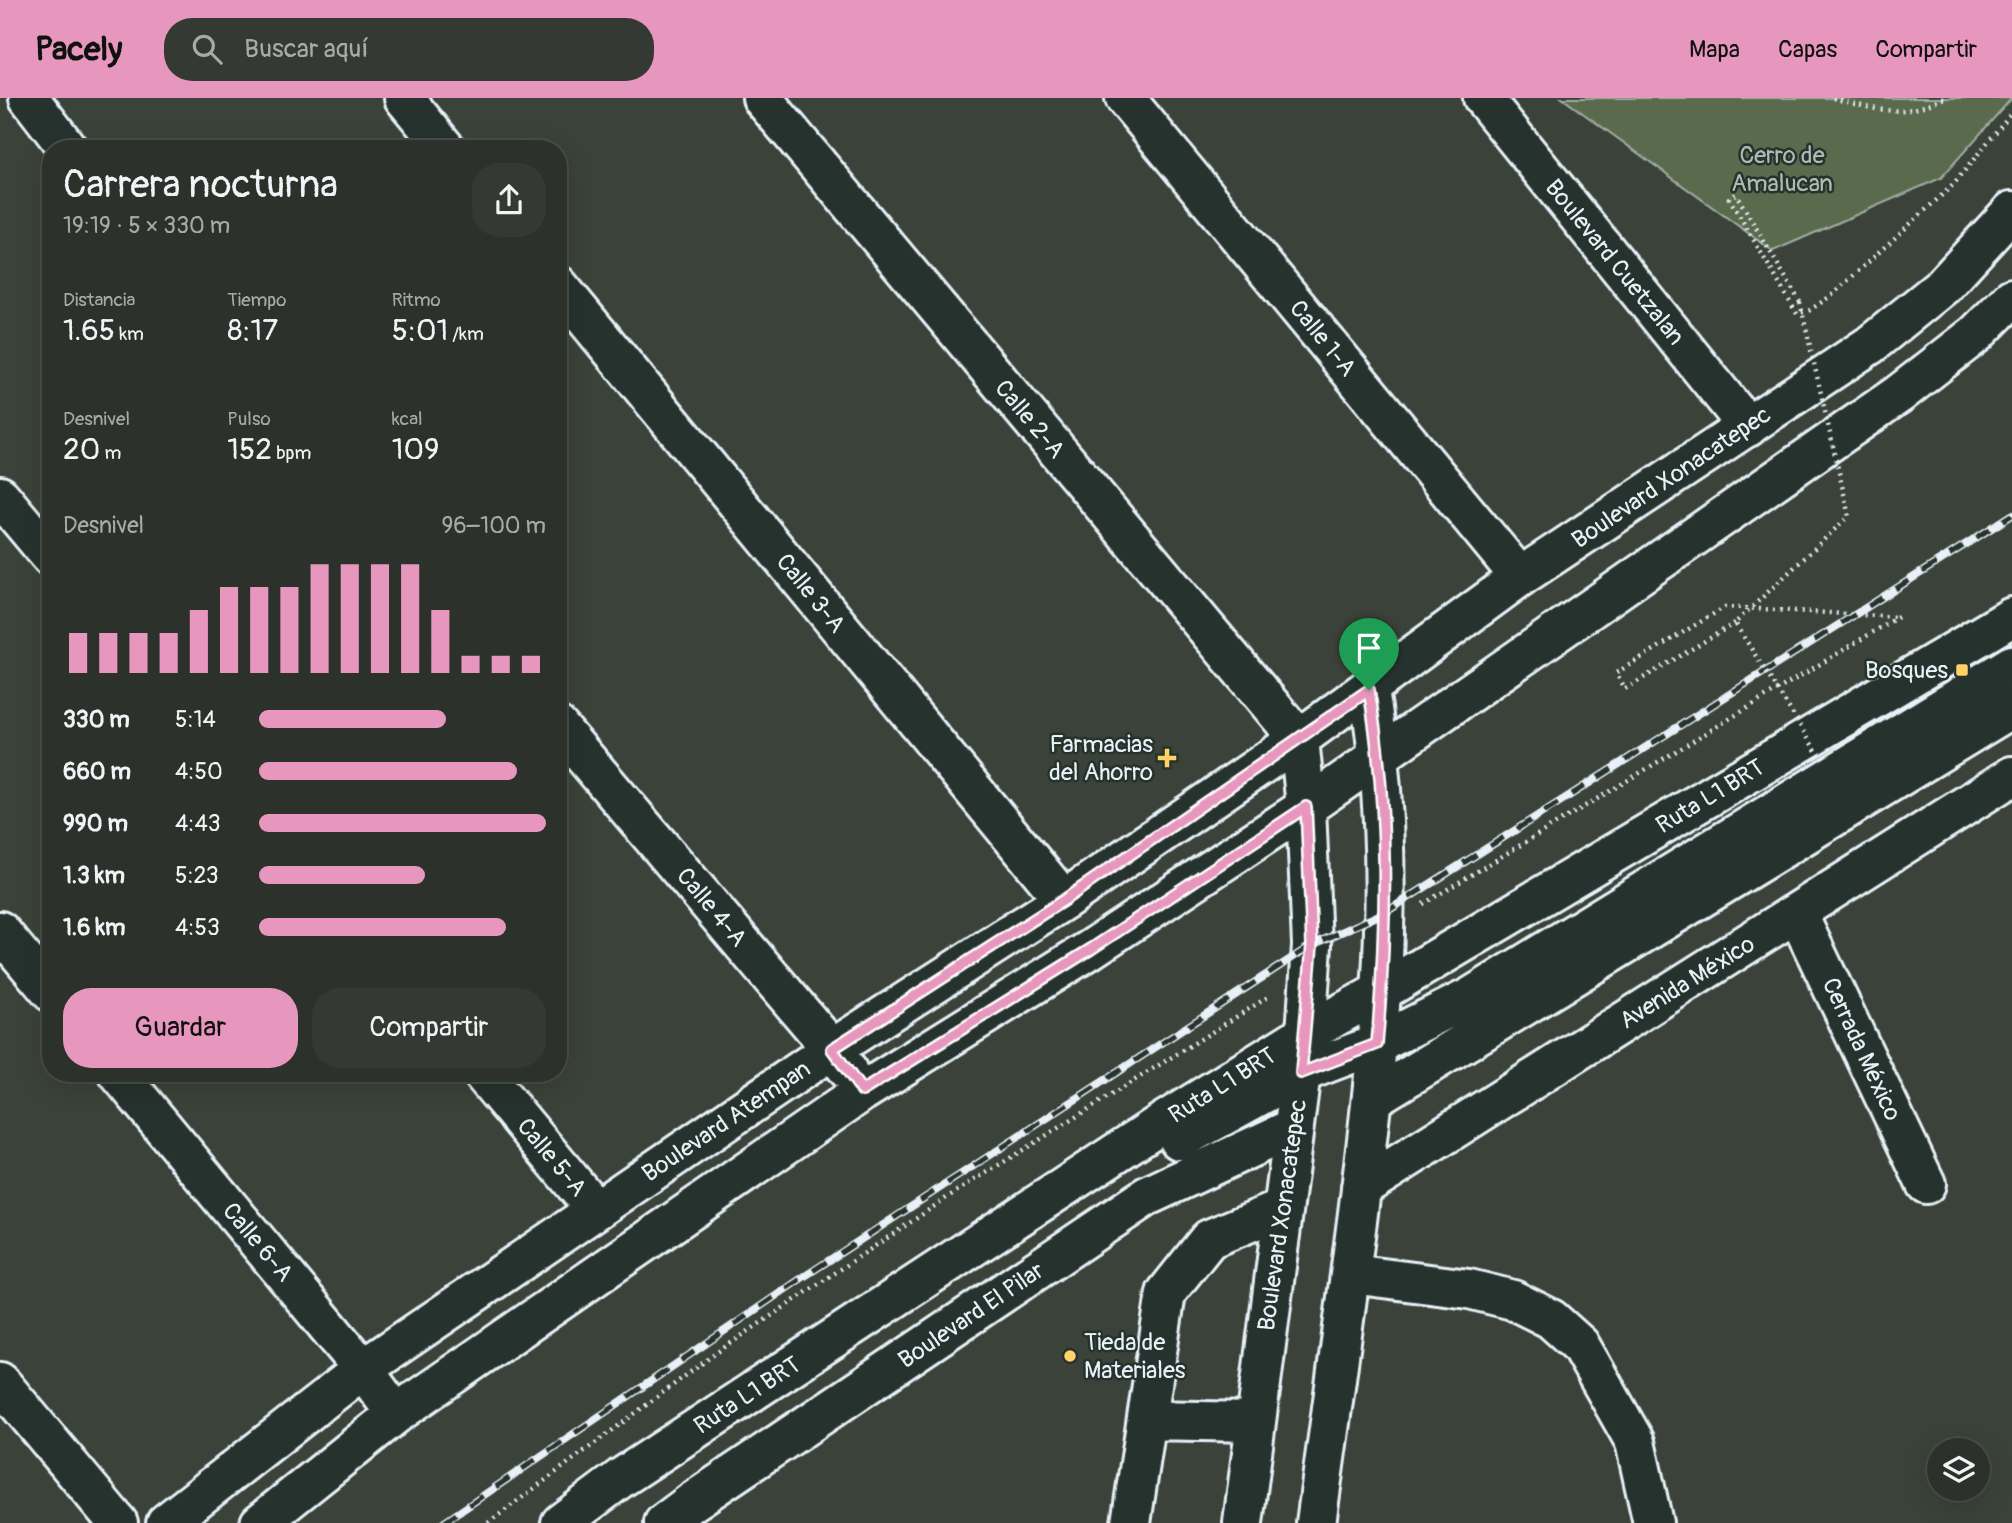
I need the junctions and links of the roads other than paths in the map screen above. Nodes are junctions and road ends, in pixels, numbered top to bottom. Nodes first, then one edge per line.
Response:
1 (14, 98) edge
2 (29, 98) edge
3 (404, 98) edge
4 (762, 98) edge
5 (1125, 98) edge
6 (1482, 98) edge
7 (0, 104) edge
8 (61, 140) edge
9 (439, 140) edge
10 (2012, 211) edge
11 (567, 296) edge
12 (2012, 298) edge
13 (1748, 427) junction
14 (0, 496) edge
15 (42, 545) edge
16 (1520, 577) junction
17 (2012, 617) edge
18 (2012, 665) edge
19 (1369, 690) junction
20 (2012, 708) edge
21 (567, 737) edge
22 (1299, 739) junction
23 (1380, 754) junction
24 (2012, 776) edge
25 (1306, 807) junction
26 (1064, 900) junction
27 (1797, 913) junction
28 (0, 931) edge
29 (42, 981) edge
30 (1382, 991) junction
31 (1306, 1033) junction
32 (1377, 1044) junction
33 (832, 1049) junction
34 (1301, 1073) junction
35 (125, 1082) edge
36 (489, 1082) edge
37 (862, 1091) junction
38 (1372, 1098) junction
39 (1292, 1129) junction
40 (1926, 1184) dead end
41 (1361, 1188) junction
42 (595, 1209) junction
43 (1282, 1209) junction
44 (1351, 1273) junction
45 (363, 1369) junction
46 (0, 1382) edge
47 (396, 1414) junction
48 (1147, 1420) junction
49 (1255, 1422) junction
50 (118, 1523) edge
51 (166, 1523) edge
52 (260, 1523) edge
53 (561, 1523) edge
54 (593, 1523) edge
55 (664, 1523) edge
56 (1130, 1523) edge
57 (1243, 1523) edge
58 (1316, 1523) edge
59 (1653, 1523) edge

1 - 7 street
2 - 8 street
3 - 9 street
4 - 22 street, Calle 2-A
5 - 16 street, Calle 1-A
6 - 13 street, Boulevard Cuetzalan
10 - 13 street, Boulevard Xonacatepec
11 - 26 street, Calle 3-A
12 - 23 street
13 - 16 street, Boulevard Xonacatepec
14 - 15 street
16 - 19 street, Boulevard Xonacatepec
17 - 30 street, Ruta L1 BRT
18 - 32 street, Ruta L1 BRT
19 - 22 street, Boulevard Atempan
19 - 23 street
20 - 38 street
21 - 33 street, Calle 4-A
22 - 25 street, Boulevard Xonacatepec
22 - 26 street, Boulevard Atempan
23 - 25 street
23 - 30 street
24 - 27 street, Avenida México
25 - 31 street, Boulevard Xonacatepec
25 - 37 street
26 - 33 street, Boulevard Atempan
27 - 40 street, Cerrada México
27 - 41 street, Avenida México
28 - 29 street
30 - 31 street, Ruta L1 BRT
30 - 32 street
31 - 34 street, Boulevard Xonacatepec
31 - 53 street, Ruta L1 BRT
32 - 34 street, Ruta L1 BRT
32 - 38 street
33 - 37 street, Calle 4-A
33 - 42 street, Boulevard Atempan
34 - 39 street, Boulevard Xonacatepec
34 - 54 street, Ruta L1 BRT
35 - 45 street, Calle 6-A
36 - 42 street, Calle 5-A
37 - 47 street
38 - 41 street
39 - 43 street, Boulevard Xonacatepec
39 - 55 street, Boulevard El Pilar
41 - 44 street
42 - 45 street, Boulevard Atempan
43 - 48 street
43 - 49 street, Boulevard Xonacatepec
44 - 58 street
44 - 59 street
45 - 47 street, Calle 6-A
45 - 51 street, Boulevard Atempan
46 - 50 street
47 - 52 street
48 - 49 street
48 - 56 street
49 - 57 street, Boulevard Xonacatepec

